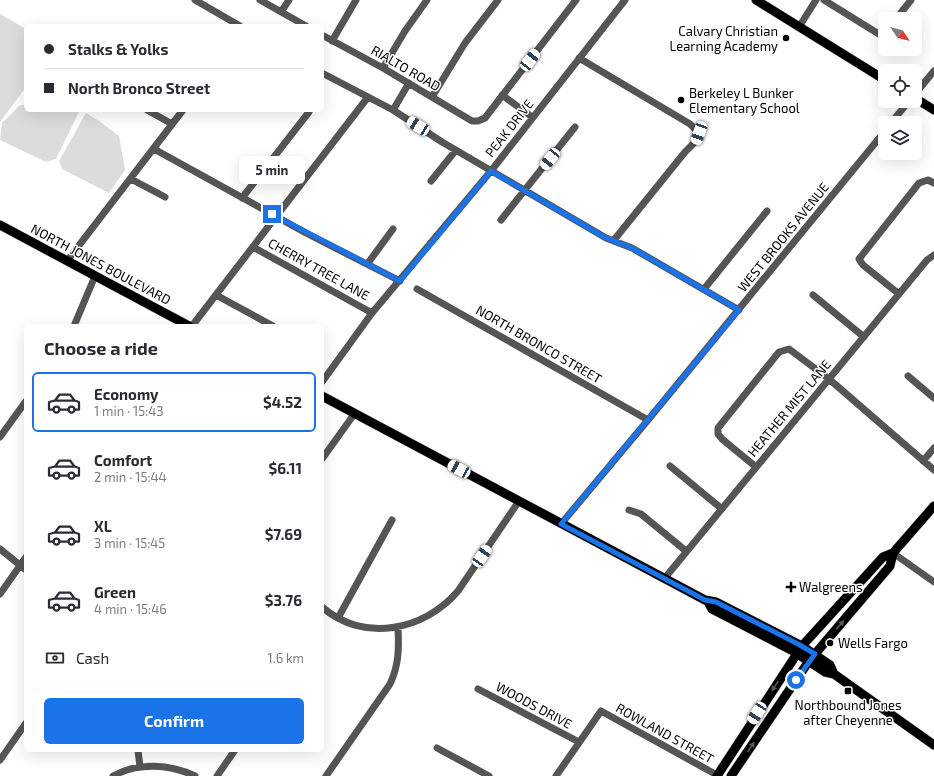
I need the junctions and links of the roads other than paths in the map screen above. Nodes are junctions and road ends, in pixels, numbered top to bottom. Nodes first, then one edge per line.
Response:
1 (195, 0) edge
2 (260, 0) edge
3 (289, 0) edge
4 (356, 0) edge
5 (427, 0) edge
6 (498, 0) edge
7 (576, 0) edge
8 (625, 0) edge
9 (756, 0) edge
10 (816, 0) edge
11 (824, 0) edge
12 (911, 0) edge
13 (282, 12) junction
14 (902, 12) edge
15 (237, 24) edge
16 (303, 24) edge
17 (799, 27) junction
18 (878, 31) edge
19 (324, 36) edge
20 (332, 41) junction
21 (579, 58) junction
22 (383, 68) junction
23 (934, 71) edge
24 (324, 73) edge
25 (878, 76) edge
26 (409, 83) junction
27 (922, 86) edge
28 (502, 95) junction
29 (368, 97) junction
30 (432, 97) junction
31 (922, 102) edge
32 (903, 108) edge
33 (393, 110) junction
34 (934, 110) edge
35 (151, 112) edge
36 (181, 112) edge
37 (309, 112) dead end
38 (897, 116) edge
39 (532, 117) junction
40 (172, 124) junction
41 (575, 127) dead end
42 (878, 140) edge
43 (154, 149) junction
44 (456, 150) junction
45 (491, 171) junction
46 (131, 179) junction
47 (431, 181) dead end
48 (934, 183) edge
49 (524, 190) junction
50 (165, 197) dead end
51 (242, 198) junction
52 (767, 211) dead end
53 (276, 216) junction
54 (501, 220) dead end
55 (0, 225) edge
56 (393, 229) dead end
57 (614, 240) junction
58 (253, 247) junction
59 (934, 256) edge
60 (67, 261) junction
61 (368, 263) junction
62 (95, 276) junction
63 (400, 281) junction
64 (417, 288) dead end
65 (704, 289) junction
66 (899, 294) junction
67 (216, 295) junction
68 (813, 295) dead end
69 (739, 310) junction
70 (372, 313) junction
71 (75, 324) edge
72 (185, 324) edge
73 (194, 324) edge
74 (269, 324) edge
75 (864, 337) junction
76 (908, 376) dead end
77 (324, 379) edge
78 (829, 379) junction
79 (324, 397) edge
80 (934, 398) edge
81 (24, 404) edge
82 (355, 413) junction
83 (648, 420) junction
84 (0, 437) edge
85 (934, 448) edge
86 (324, 456) edge
87 (923, 461) junction
88 (670, 466) dead end
89 (756, 467) junction
90 (934, 470) edge
91 (519, 501) junction
92 (934, 506) edge
93 (722, 509) junction
94 (629, 510) dead end
95 (392, 520) dead end
96 (561, 524) junction
97 (0, 549) edge
98 (686, 552) junction
99 (893, 553) junction
100 (23, 567) edge
101 (664, 579) junction
102 (934, 582) edge
103 (0, 594) edge
104 (324, 608) edge
105 (338, 618) junction
106 (398, 628) junction
107 (800, 650) junction
108 (812, 658) junction
109 (478, 689) dead end
110 (24, 726) edge
111 (579, 742) junction
112 (934, 745) edge
113 (437, 748) dead end
114 (138, 752) edge
115 (234, 752) edge
116 (0, 760) edge
117 (140, 767) junction
118 (717, 775) edge
119 (113, 776) edge
120 (195, 776) edge
121 (217, 776) edge
122 (326, 776) edge
123 (489, 776) edge
124 (556, 776) edge
125 (731, 776) edge

1 - 15 street
2 - 13 street
3 - 13 street
4 - 20 street
5 - 22 street
6 - 30 street
7 - 28 street
8 - 21 street, PEAK DRIVE
9 - 17 main road
10 - 17 street
11 - 18 street
12 - 14 street
13 - 16 street
17 - 25 main road
19 - 20 street, RIALTO ROAD
20 - 22 street, RIALTO ROAD
21 - 39 street, PEAK DRIVE
21 - 57 street
22 - 26 street, RIALTO ROAD
23 - 27 street
24 - 29 street
26 - 30 street, RIALTO ROAD
26 - 33 street
28 - 30 street, RIALTO ROAD
28 - 39 street
29 - 33 street
29 - 53 street
31 - 34 main road
32 - 38 street
33 - 44 street
35 - 40 street
36 - 40 street
37 - 51 street
39 - 45 street, PEAK DRIVE
40 - 43 street
41 - 49 street
42 - 69 street, WEST BROOKS AVENUE
43 - 46 street
43 - 51 street
44 - 45 street
44 - 47 street
45 - 49 street
45 - 63 street, PEAK DRIVE
46 - 50 street
46 - 60 street
48 - 66 street
49 - 54 street
49 - 57 street
51 - 53 street
52 - 65 street
53 - 58 street
53 - 61 street
55 - 60 main road, NORTH JONES BOULEVARD
56 - 61 street
57 - 65 street
58 - 67 street
58 - 70 street, CHERRY TREE LANE
59 - 66 street, HEATHER MIST LANE
60 - 62 main road, NORTH JONES BOULEVARD
61 - 63 street
62 - 71 street
62 - 72 main road, NORTH JONES BOULEVARD
63 - 70 street, PEAK DRIVE
64 - 83 street, NORTH BRONCO STREET
65 - 69 street
66 - 75 street, HEATHER MIST LANE
67 - 73 street
67 - 74 street
68 - 75 street
69 - 83 street, WEST BROOKS AVENUE
70 - 77 street, PEAK DRIVE
75 - 78 street, HEATHER MIST LANE
76 - 80 street
78 - 87 street
78 - 89 street, HEATHER MIST LANE
78 - 89 street
79 - 82 main road
81 - 84 street
82 - 86 street
82 - 91 main road
83 - 96 street, WEST BROOKS AVENUE
85 - 87 street
87 - 90 street
88 - 93 street
89 - 93 street, HEATHER MIST LANE
91 - 96 main road
91 - 106 street
92 - 99 main road
93 - 98 street, HEATHER MIST LANE
94 - 98 street
95 - 105 street
96 - 101 main road
97 - 100 street
98 - 101 street, HEATHER MIST LANE
99 - 102 street
99 - 107 main road
108 -> 99 main road
100 - 103 street
101 - 107 main road
104 - 105 street
105 - 106 street
106 - 122 street
107 - 108 main road
107 -> 118 main road
108 - 112 main road
125 -> 108 main road
109 - 111 street, WOODS DRIVE
110 - 116 street
111 - 118 street, ROWLAND STREET
111 - 124 street
113 - 123 street
114 - 117 street
115 - 121 street
117 - 119 street
117 - 120 street

